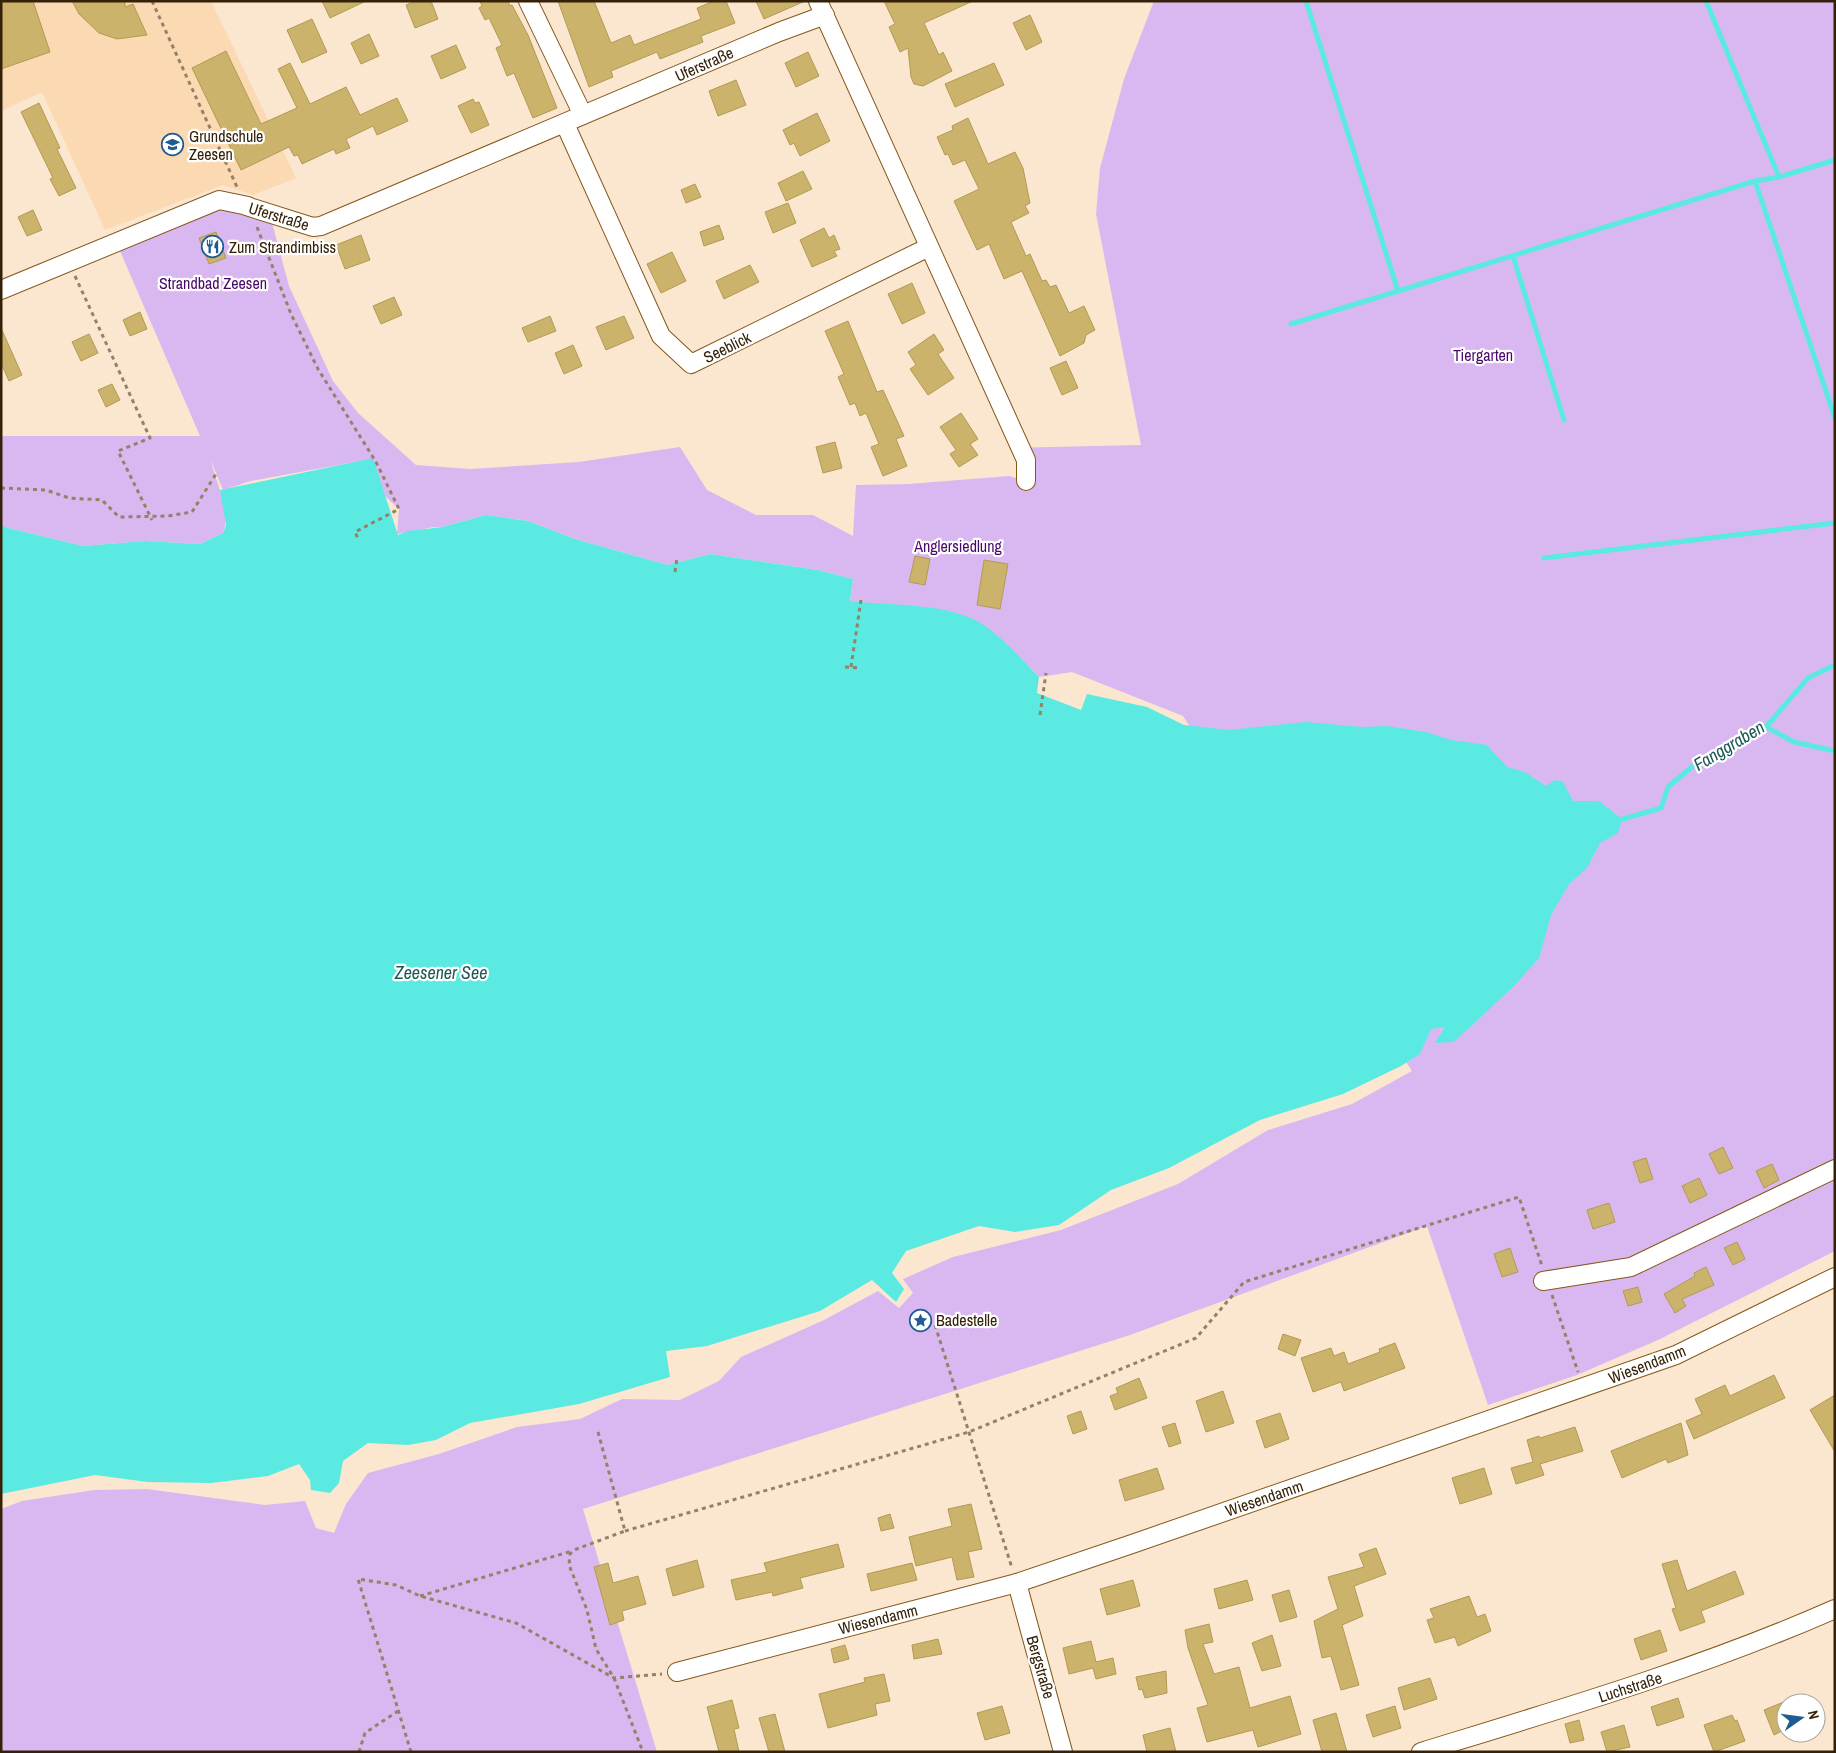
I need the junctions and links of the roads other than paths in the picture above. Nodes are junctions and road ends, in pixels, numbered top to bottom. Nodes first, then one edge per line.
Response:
1 (528, 1) edge
2 (822, 8) edge
3 (583, 115) junction
4 (565, 124) junction
5 (929, 247) junction
6 (1, 290) edge
7 (1026, 481) dead end
8 (1835, 1169) edge
9 (1835, 1277) edge
10 (1544, 1280) road end
11 (1017, 1583) junction
12 (1835, 1609) edge
13 (677, 1672) road end
14 (1063, 1752) edge
15 (1421, 1752) edge

1 - 3 street
2 - 3 street, Uferstraße
2 - 5 street
3 - 4 street, Uferstraße
4 - 5 street, Seeblick
4 - 6 street, Uferstraße
5 - 7 street
8 - 10 street
9 - 11 street, Wiesendamm
11 - 13 street, Wiesendamm
11 - 14 street, Bergstraße
12 - 15 street, Luchstraße

